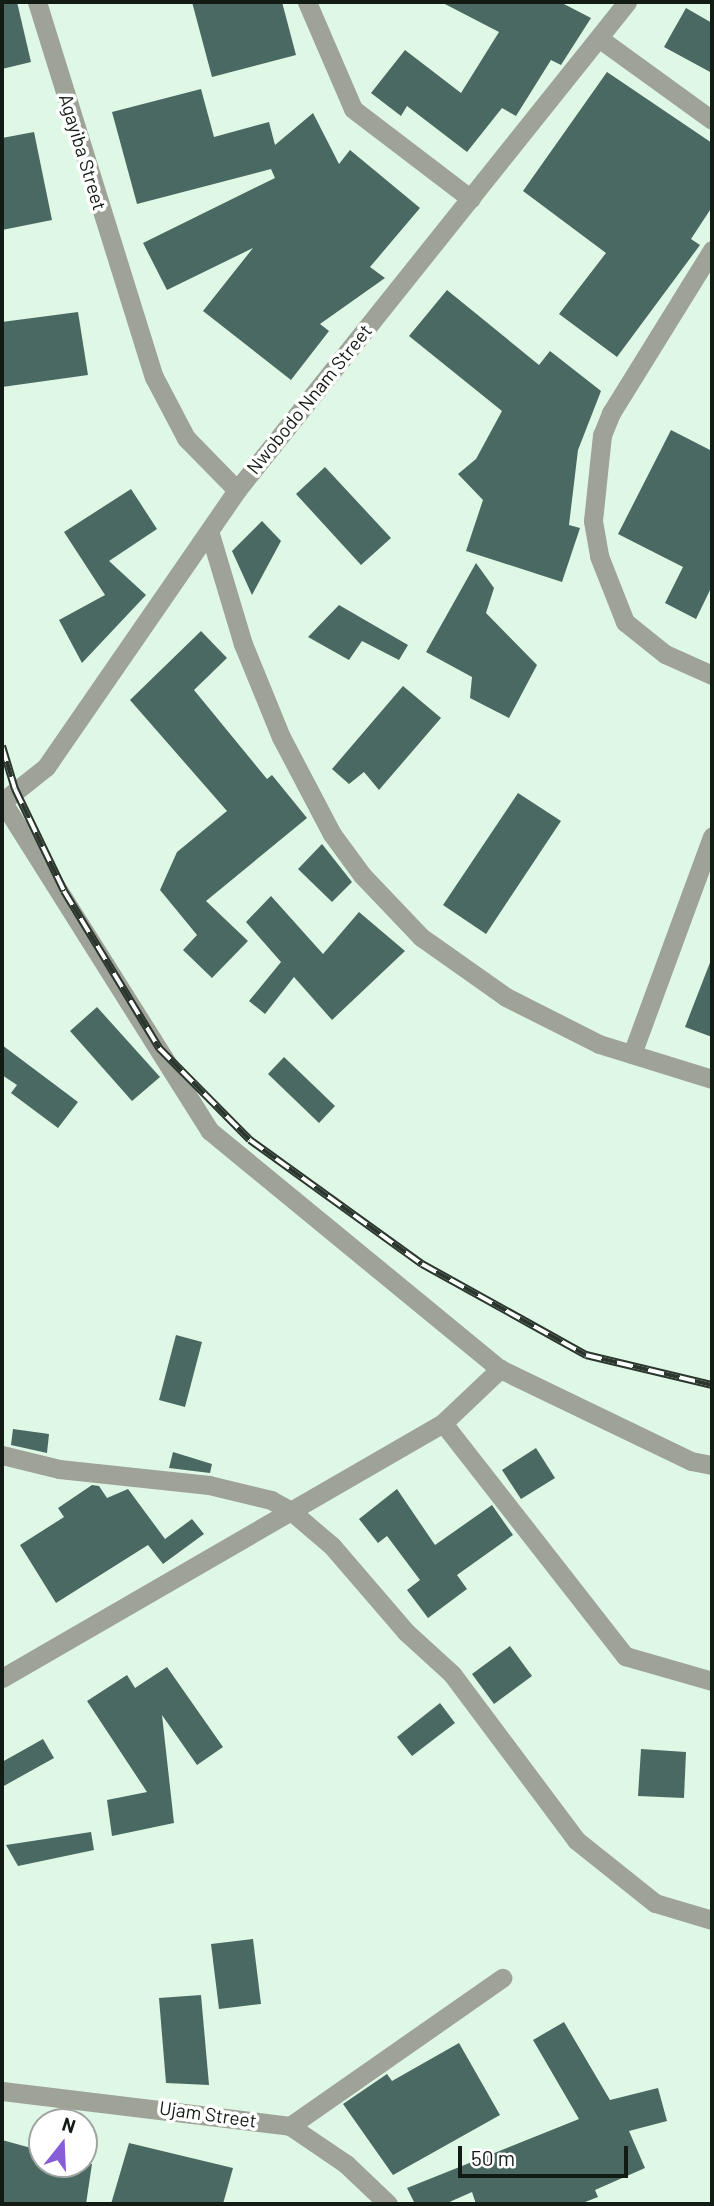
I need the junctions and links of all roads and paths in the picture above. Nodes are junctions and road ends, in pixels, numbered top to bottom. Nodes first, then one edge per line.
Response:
1 (37, 2) edge
2 (307, 2) edge
3 (627, 2) edge
4 (600, 39) junction
5 (712, 120) edge
6 (471, 200) junction
7 (712, 250) edge
8 (237, 490) junction
9 (209, 534) junction
10 (712, 675) edge
11 (2, 801) edge
12 (712, 836) edge
13 (632, 1054) junction
14 (712, 1079) edge
15 (500, 1369) junction
16 (443, 1423) junction
17 (2, 1455) edge
18 (712, 1465) edge
19 (291, 1511) junction
20 (2, 1678) edge
21 (712, 1681) edge
22 (712, 1920) edge
23 (502, 1978) dead end
24 (2, 2091) edge
25 (290, 2126) junction
26 (388, 2204) edge

1 - 8 street, Agayiba Street
2 - 6 street
3 - 4 street, Nwobodo Nnam Street
4 - 5 street
4 - 6 street, Nwobodo Nnam Street
6 - 8 street, Nwobodo Nnam Street
7 - 10 street
8 - 9 street, Nwobodo Nnam Street
9 - 11 street, Nwobodo Nnam Street
9 - 13 street
11 - 15 street
12 - 13 street
13 - 14 street
15 - 16 street
15 - 18 street
16 - 19 street
16 - 21 street
17 - 19 street
19 - 20 street
19 - 22 street
23 - 25 street
24 - 25 street, Ujam Street
25 - 26 street, Ujam Street

